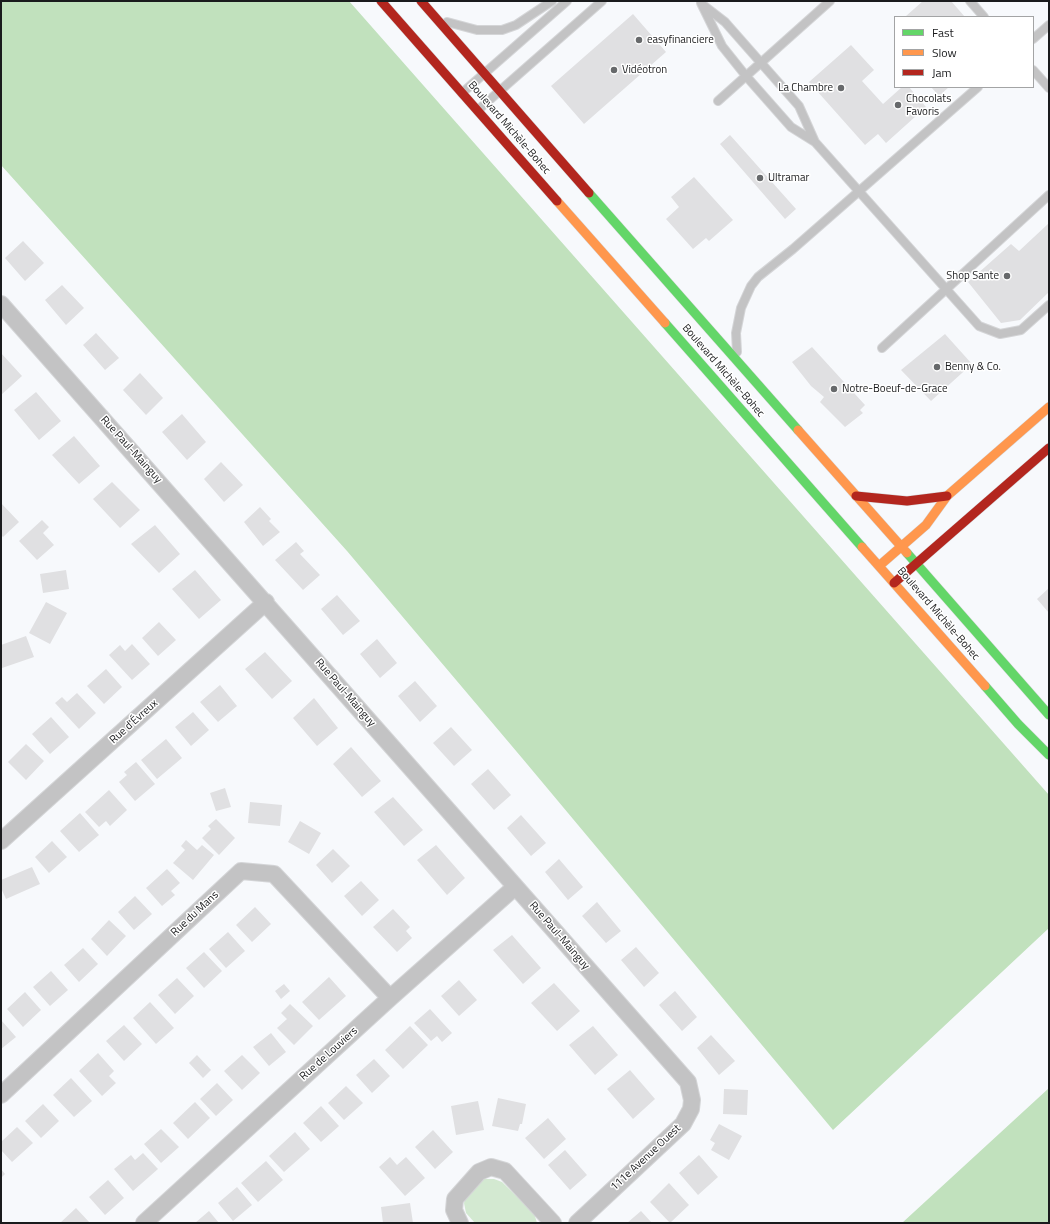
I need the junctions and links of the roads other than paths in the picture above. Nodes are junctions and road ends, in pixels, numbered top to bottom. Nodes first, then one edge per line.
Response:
1 (381, 1) edge
2 (420, 1) edge
3 (552, 1) edge
4 (567, 1) edge
5 (602, 1) edge
6 (830, 1) edge
7 (970, 1) edge
8 (700, 2) edge
9 (983, 16) edge
10 (435, 18) junction
11 (1049, 25) edge
12 (1034, 38) edge
13 (762, 62) junction
14 (1034, 71) edge
15 (484, 74) junction
16 (746, 76) junction
17 (977, 88) edge
18 (1049, 88) edge
19 (500, 91) junction
20 (462, 93) junction
21 (718, 101) dead end
22 (477, 110) junction
23 (815, 142) junction
24 (859, 191) junction
25 (1049, 195) edge
26 (946, 289) junction
27 (1, 304) edge
28 (1049, 305) edge
29 (882, 348) dead end
30 (739, 363) junction
31 (1049, 407) edge
32 (1049, 448) edge
33 (856, 496) junction
34 (947, 496) junction
35 (901, 547) junction
36 (916, 563) junction
37 (879, 566) junction
38 (894, 582) junction
39 (266, 602) junction
40 (1049, 715) edge
41 (1049, 756) edge
42 (1, 841) edge
43 (516, 887) junction
44 (390, 998) junction
45 (688, 1082) joint
46 (1, 1095) edge
47 (144, 1223) edge
48 (460, 1223) edge
49 (553, 1223) edge
50 (577, 1223) edge

1 - 20 main road, Boulevard Michèle-Bohec
2 - 10 main road, Boulevard Michèle-Bohec
3 - 10 lane
4 - 15 lane
5 - 19 lane
6 - 13 lane
7 - 9 lane
8 - 13 lane
8 - 16 lane
10 - 15 main road, Boulevard Michèle-Bohec
11 - 12 lane
13 - 16 lane
13 - 23 lane
14 - 18 lane
15 - 19 main road, Boulevard Michèle-Bohec
15 - 20 lane
16 - 21 lane
16 - 23 lane
17 - 24 lane
19 - 22 lane
19 - 30 main road, Boulevard Michèle-Bohec
20 - 22 main road, Boulevard Michèle-Bohec
22 - 37 main road, Boulevard Michèle-Bohec
23 - 24 lane
24 - 26 lane
24 - 30 lane
25 - 26 lane
26 - 28 lane
26 - 29 lane
27 - 39 street, Rue Paul-Mainguy
30 - 33 main road, Boulevard Michèle-Bohec
31 - 34 main road
32 - 36 main road
33 - 34 main road
33 - 35 main road, Boulevard Michèle-Bohec
34 - 35 main road
35 - 36 main road, Boulevard Michèle-Bohec
35 - 37 main road
36 - 38 main road
36 - 40 main road, Boulevard Michèle-Bohec
37 - 38 main road, Boulevard Michèle-Bohec
38 - 41 main road, Boulevard Michèle-Bohec
39 - 42 street, Rue d'Évreux
39 - 43 street, Rue Paul-Mainguy
43 - 44 street, Rue de Louviers
43 - 45 street, Rue Paul-Mainguy
44 - 46 street, Rue du Mans
44 - 47 street, Rue de Louviers
45 - 50 street, 111e Avenue Ouest
48 - 49 street

